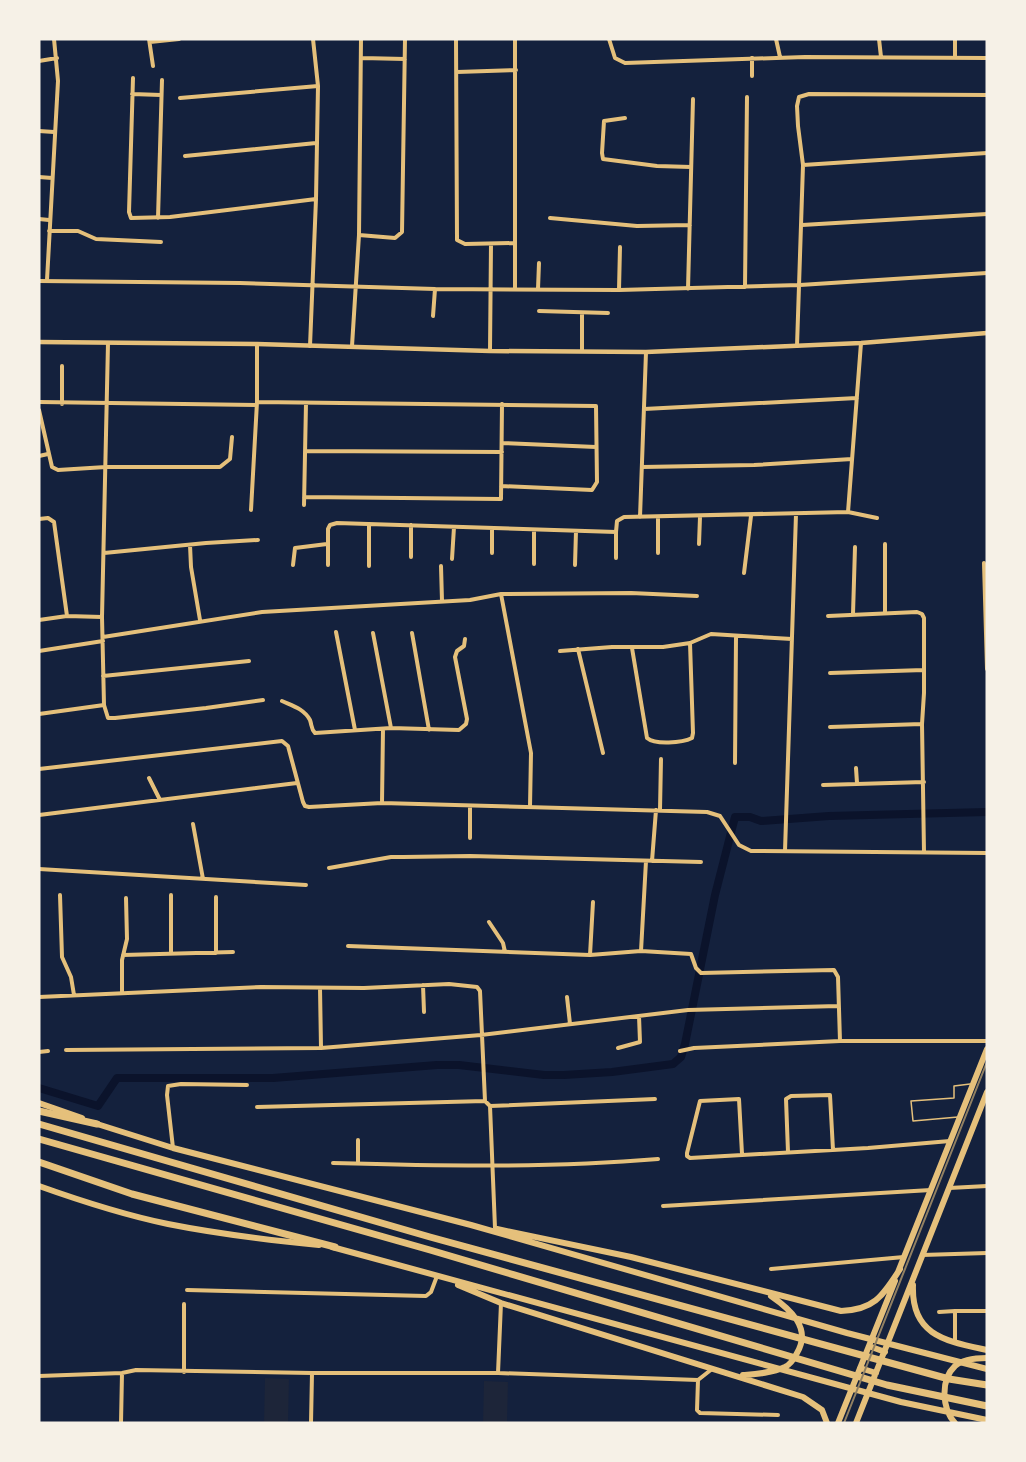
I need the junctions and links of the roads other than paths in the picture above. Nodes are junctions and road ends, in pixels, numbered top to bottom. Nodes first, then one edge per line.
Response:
1 (54, 39) edge
2 (179, 39) edge
3 (313, 39) edge
4 (361, 39) edge
5 (405, 39) edge
6 (456, 39) edge
7 (515, 39) edge
8 (609, 39) edge
9 (776, 39) edge
10 (879, 39) edge
11 (955, 39) edge
12 (149, 41) edge
13 (780, 57) junction
14 (881, 57) junction
15 (57, 58) junction
16 (362, 58) junction
17 (752, 58) junction
18 (955, 58) junction
19 (987, 58) edge
20 (405, 59) junction
21 (39, 61) edge
22 (153, 66) dead end
23 (516, 70) junction
24 (457, 72) junction
25 (752, 76) dead end
26 (133, 78) dead end
27 (162, 80) dead end
28 (318, 86) junction
29 (132, 94) junction
30 (161, 95) junction
31 (987, 95) edge
32 (747, 97) dead end
33 (180, 98) dead end
34 (693, 99) dead end
35 (625, 118) dead end
36 (39, 131) edge
37 (54, 132) junction
38 (316, 143) junction
39 (987, 153) edge
40 (185, 156) dead end
41 (803, 165) junction
42 (691, 167) junction
43 (39, 177) edge
44 (52, 178) junction
45 (316, 199) junction
46 (987, 214) edge
47 (158, 218) junction
48 (550, 218) dead end
49 (39, 219) edge
50 (49, 220) junction
51 (690, 225) junction
52 (802, 225) junction
53 (49, 231) junction
54 (359, 235) junction
55 (161, 242) dead end
56 (515, 243) junction
57 (491, 244) junction
58 (620, 247) dead end
59 (538, 263) dead end
60 (987, 273) edge
61 (47, 280) junction
62 (39, 281) edge
63 (312, 285) junction
64 (801, 285) junction
65 (356, 286) junction
66 (745, 287) junction
67 (435, 289) junction
68 (492, 289) junction
69 (515, 289) junction
70 (538, 289) junction
71 (688, 289) junction
72 (618, 290) junction
73 (539, 311) dead end
74 (582, 313) junction
75 (608, 313) dead end
76 (433, 316) dead end
77 (987, 333) edge
78 (39, 342) edge
79 (108, 343) junction
80 (861, 343) junction
81 (257, 344) junction
82 (310, 345) junction
83 (352, 346) junction
84 (797, 346) junction
85 (490, 351) junction
86 (582, 351) junction
87 (646, 352) junction
88 (62, 366) dead end
89 (857, 398) junction
90 (39, 402) edge
91 (107, 403) junction
92 (306, 403) junction
93 (62, 404) junction
94 (256, 404) junction
95 (502, 404) junction
96 (644, 409) junction
97 (39, 410) edge
98 (232, 437) dead end
99 (502, 443) junction
100 (596, 447) junction
101 (305, 451) junction
102 (502, 452) junction
103 (48, 454) junction
104 (39, 456) edge
105 (852, 459) junction
106 (106, 466) junction
107 (642, 467) junction
108 (501, 486) junction
109 (304, 497) junction
110 (304, 505) dead end
111 (250, 510) dead end
112 (848, 513) junction
113 (796, 514) junction
114 (751, 516) junction
115 (640, 517) junction
116 (658, 517) junction
117 (700, 517) junction
118 (877, 518) dead end
119 (39, 519) edge
120 (369, 524) junction
121 (411, 525) junction
122 (454, 527) junction
123 (492, 529) junction
124 (534, 530) junction
125 (576, 531) junction
126 (616, 532) junction
127 (258, 540) dead end
128 (885, 543) dead end
129 (327, 544) junction
130 (699, 544) dead end
131 (190, 545) junction
132 (855, 547) dead end
133 (104, 553) junction
134 (492, 553) dead end
135 (658, 553) dead end
136 (411, 557) dead end
137 (616, 558) dead end
138 (452, 559) dead end
139 (984, 563) dead end
140 (534, 564) dead end
141 (293, 565) dead end
142 (328, 565) dead end
143 (575, 565) dead end
144 (369, 566) dead end
145 (441, 566) dead end
146 (744, 573) dead end
147 (501, 594) junction
148 (697, 596) dead end
149 (442, 601) junction
150 (885, 613) junction
151 (853, 614) junction
152 (67, 616) junction
153 (828, 616) dead end
154 (102, 617) junction
155 (39, 620) edge
156 (200, 620) junction
157 (336, 632) dead end
158 (373, 633) dead end
159 (412, 633) dead end
160 (736, 637) junction
161 (103, 639) junction
162 (465, 639) dead end
163 (792, 639) junction
164 (690, 643) junction
165 (633, 648) junction
166 (579, 649) junction
167 (39, 651) edge
168 (560, 651) dead end
169 (249, 661) dead end
170 (987, 669) edge
171 (924, 670) junction
172 (830, 673) dead end
173 (103, 676) junction
174 (263, 699) dead end
175 (282, 701) dead end
176 (104, 705) junction
177 (39, 714) edge
178 (922, 724) junction
179 (830, 726) dead end
180 (391, 728) junction
181 (383, 729) junction
182 (355, 730) junction
183 (429, 730) junction
184 (603, 753) dead end
185 (661, 759) dead end
186 (735, 762) dead end
187 (856, 768) dead end
188 (39, 769) edge
189 (149, 778) dead end
190 (924, 782) junction
191 (297, 783) junction
192 (857, 783) junction
193 (824, 785) dead end
194 (160, 800) junction
195 (382, 803) junction
196 (470, 806) junction
197 (530, 807) junction
198 (658, 810) junction
199 (39, 815) edge
200 (193, 824) dead end
201 (470, 838) dead end
202 (785, 851) junction
203 (924, 852) junction
204 (987, 854) edge
205 (646, 861) junction
206 (652, 861) junction
207 (701, 862) dead end
208 (39, 868) edge
209 (329, 868) dead end
210 (202, 879) junction
211 (306, 885) dead end
212 (171, 895) dead end
213 (60, 896) dead end
214 (216, 897) dead end
215 (126, 898) dead end
216 (593, 902) dead end
217 (489, 922) dead end
218 (348, 946) dead end
219 (641, 951) junction
220 (233, 952) dead end
221 (505, 952) junction
222 (216, 953) junction
223 (171, 954) junction
224 (123, 955) junction
225 (590, 955) junction
226 (423, 985) junction
227 (320, 988) junction
228 (122, 992) junction
229 (74, 995) junction
230 (39, 997) edge
231 (567, 997) dead end
232 (838, 1006) junction
233 (424, 1012) dead end
234 (639, 1016) junction
235 (570, 1024) junction
236 (482, 1035) junction
237 (840, 1041) junction
238 (987, 1041) edge
239 (321, 1048) junction
240 (618, 1048) dead end
241 (987, 1049) edge
242 (66, 1050) dead end
243 (48, 1051) dead end
244 (39, 1052) edge
245 (680, 1052) dead end
246 (973, 1084) junction
247 (247, 1085) dead end
248 (987, 1092) edge
249 (655, 1099) dead end
250 (485, 1101) junction
251 (39, 1103) edge
252 (490, 1106) junction
253 (257, 1107) dead end
254 (39, 1110) edge
255 (987, 1111) edge
256 (979, 1112) junction
257 (956, 1118) junction
258 (39, 1124) edge
259 (97, 1124) junction
260 (39, 1139) edge
261 (358, 1140) dead end
262 (950, 1141) junction
263 (173, 1148) junction
264 (833, 1150) junction
265 (788, 1152) junction
266 (742, 1154) junction
267 (658, 1159) dead end
268 (39, 1162) edge
269 (333, 1163) dead end
270 (358, 1164) junction
271 (491, 1166) junction
272 (39, 1186) edge
273 (987, 1186) edge
274 (948, 1188) junction
275 (931, 1190) junction
276 (663, 1206) dead end
277 (471, 1225) junction
278 (495, 1228) junction
279 (335, 1247) junction
280 (987, 1253) edge
281 (922, 1255) junction
282 (904, 1257) junction
283 (771, 1269) dead end
284 (900, 1269) junction
285 (440, 1277) junction
286 (913, 1278) junction
287 (188, 1290) dead end
288 (765, 1292) junction
289 (501, 1303) junction
290 (184, 1304) dead end
291 (955, 1311) junction
292 (987, 1311) edge
293 (939, 1312) dead end
294 (955, 1343) junction
295 (869, 1346) junction
296 (987, 1350) edge
297 (885, 1352) junction
298 (987, 1358) edge
299 (860, 1368) junction
300 (712, 1369) junction
301 (987, 1369) edge
302 (184, 1372) junction
303 (122, 1373) junction
304 (312, 1373) junction
305 (498, 1373) junction
306 (876, 1373) junction
307 (737, 1375) junction
308 (39, 1376) edge
309 (698, 1380) junction
310 (987, 1386) edge
311 (987, 1406) edge
312 (778, 1415) dead end
313 (987, 1420) edge
314 (121, 1423) edge
315 (311, 1423) edge
316 (827, 1423) edge
317 (838, 1423) edge
318 (856, 1423) edge
319 (955, 1423) edge

1 - 15 street
2 - 12 street
3 - 28 street
4 - 16 street
5 - 20 street
6 - 24 street
7 - 23 street
8 - 17 street
9 - 13 street
10 - 14 street
11 - 18 street
12 - 22 street
13 - 14 street
13 - 17 street
14 - 18 street
15 - 21 street
15 - 37 street
16 - 20 street
16 - 54 street
17 - 25 street
18 - 19 street
20 - 54 street
23 - 24 street
23 - 56 street
24 - 57 street
26 - 29 street
27 - 30 street
28 - 33 street
28 - 38 street
29 - 30 street
29 - 47 street
30 - 47 street
31 - 41 street
32 - 66 street
34 - 42 street
35 - 42 street
36 - 37 street
37 - 44 street
38 - 40 street
38 - 45 street
39 - 41 street
41 - 52 street
42 - 51 street
43 - 44 street
44 - 50 street
45 - 47 street
45 - 63 street
46 - 52 street
48 - 51 street
49 - 50 street
50 - 53 street
51 - 71 street
52 - 64 street
53 - 55 street
53 - 61 street
54 - 65 street
56 - 57 street
56 - 69 street
57 - 68 street
58 - 72 street
59 - 70 street
60 - 64 street
61 - 62 street
61 - 63 street
63 - 65 street
63 - 82 street
64 - 66 street
64 - 84 street
65 - 67 street
65 - 83 street
66 - 71 street
67 - 68 street
67 - 76 street
68 - 69 street
68 - 85 street
69 - 70 street
70 - 72 street
71 - 72 street
73 - 74 street
74 - 75 street
74 - 86 street
77 - 80 street
78 - 79 street
79 - 81 street
79 - 91 street
80 - 84 street
80 - 89 street
81 - 82 street
81 - 94 street
82 - 83 street
83 - 85 street
84 - 87 street
85 - 86 street
86 - 87 street
87 - 96 street
88 - 93 street
89 - 96 street
89 - 105 street
90 - 93 street
91 - 93 street
91 - 94 street
91 - 106 street
92 - 94 street
92 - 95 street
92 - 101 street
94 - 111 street
95 - 99 street
95 - 100 street
96 - 107 street
97 - 103 street
98 - 106 street
99 - 100 street
99 - 102 street
100 - 108 street
101 - 102 street
101 - 109 street
102 - 108 street
103 - 104 street
103 - 106 street
105 - 107 street
105 - 112 street
106 - 133 street
107 - 115 street
108 - 109 street
109 - 110 street
112 - 113 street
112 - 118 street
113 - 114 street
113 - 163 street
114 - 117 street
114 - 146 street
115 - 116 street
115 - 126 street
116 - 117 street
116 - 135 street
117 - 130 street
119 - 152 street
120 - 121 street
120 - 129 street
120 - 144 street
121 - 122 street
121 - 136 street
122 - 123 street
122 - 138 street
123 - 124 street
123 - 134 street
124 - 125 street
124 - 140 street
125 - 126 street
125 - 143 street
126 - 137 street
127 - 131 street
128 - 150 street
129 - 141 street
129 - 142 street
131 - 133 street
131 - 156 street
132 - 151 street
133 - 154 street
139 - 170 street
145 - 149 street
147 - 148 street
147 - 149 street
147 - 197 street
149 - 156 street
150 - 151 street
150 - 171 street
151 - 153 street
152 - 154 street
152 - 155 street
154 - 161 street
156 - 161 street
157 - 182 street
158 - 180 street
159 - 183 street
160 - 163 street
160 - 164 street
160 - 186 street
161 - 167 street
161 - 173 street
162 - 183 street
163 - 202 street
164 - 165 street
164 - 165 street
165 - 166 street
166 - 168 street
166 - 184 street
169 - 173 street
171 - 172 street
171 - 178 street
173 - 176 street
174 - 176 street
175 - 182 street
176 - 177 street
178 - 179 street
178 - 190 street
180 - 181 street
180 - 183 street
181 - 182 street
181 - 195 street
185 - 198 street
187 - 192 street
188 - 191 street
189 - 194 street
190 - 192 street
190 - 203 street
191 - 194 street
191 - 195 street
192 - 193 street
194 - 199 street
195 - 196 street
196 - 197 street
196 - 201 street
197 - 198 street
198 - 202 street
198 - 206 street
200 - 210 street
202 - 203 street
203 - 204 street
205 - 206 street
205 - 209 street
205 - 219 street
206 - 207 street
208 - 210 street
210 - 211 street
212 - 223 street
213 - 229 street
214 - 222 street
215 - 224 street
216 - 225 street
217 - 221 street
218 - 221 street
219 - 225 street
219 - 232 street
220 - 222 street
221 - 225 street
222 - 223 street
223 - 224 street
224 - 228 street
226 - 227 street
226 - 233 street
226 - 236 street
227 - 228 street
227 - 239 street
228 - 229 street
229 - 230 street
231 - 235 street
232 - 234 street
232 - 237 street
234 - 235 street
234 - 240 street
235 - 236 street
236 - 239 street
236 - 250 street
237 - 238 street
237 - 245 street
239 - 242 street
241 - 246 main road
243 - 244 street
246 - 257 main road
246 - 257 lane
247 - 263 street
248 - 256 main road
249 - 252 street
250 - 252 street
250 - 253 street
251 - 259 main road
252 - 271 street
254 - 259 highway
255 - 256 street
256 - 274 main road
257 - 262 main road
258 - 310 highway
259 - 263 main road
260 - 311 highway
261 - 270 street
262 - 264 street
262 - 275 main road
263 - 277 main road
264 - 265 street
264 - 265 street
265 - 266 street
266 - 266 street
267 - 271 street
268 - 279 highway
269 - 270 street
270 - 271 street
271 - 278 street
272 - 279 main road
273 - 274 street
274 - 281 main road
275 - 276 street
275 - 282 main road
277 - 278 main road
277 - 301 main road
278 - 288 main road
279 - 285 main road
280 - 281 street
281 - 286 main road
282 - 283 street
282 - 284 main road
284 - 288 main road
284 - 295 main road
285 - 287 street
285 - 289 main road
285 - 313 main road
286 - 294 main road
286 - 297 main road
288 - 307 main road
289 - 300 main road
289 - 305 street
290 - 302 street
291 - 292 street
291 - 293 street
291 - 294 street
294 - 296 main road
295 - 297 main road
295 - 299 main road
297 - 306 main road
298 - 319 main road
299 - 306 main road
299 - 317 main road
300 - 307 main road
300 - 309 street
302 - 303 street
302 - 304 street
303 - 308 street
303 - 314 street
304 - 305 street
304 - 315 street
305 - 309 street
306 - 318 main road
307 - 316 main road
309 - 312 street

